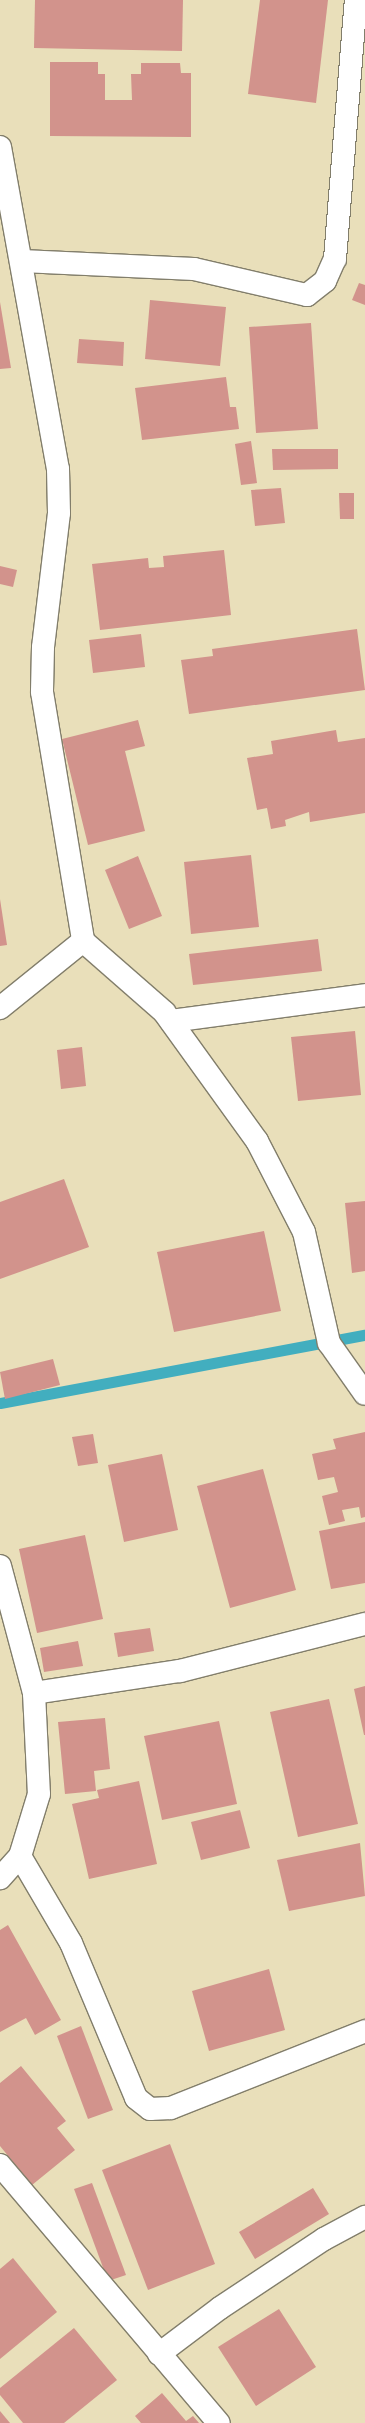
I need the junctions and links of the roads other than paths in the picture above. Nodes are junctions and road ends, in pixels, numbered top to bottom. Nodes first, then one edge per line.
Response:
1 (356, 0) edge
2 (0, 147) edge
3 (22, 261) junction
4 (83, 941) junction
5 (365, 995) edge
6 (0, 1008) edge
7 (171, 1021) junction
8 (365, 1394) edge
9 (0, 1566) edge
10 (365, 1624) edge
11 (34, 1693) junction
12 (20, 1856) junction
13 (0, 1878) edge
14 (365, 2031) edge
15 (0, 2165) edge
16 (365, 2217) edge
17 (159, 2354) junction
18 (219, 2423) edge

1 - 3 street
2 - 3 street
3 - 4 street
4 - 6 street
4 - 7 street
5 - 7 street
7 - 8 street
9 - 11 street
10 - 11 street
11 - 12 street
12 - 13 street
12 - 14 street
15 - 17 street
16 - 17 street
17 - 18 street

